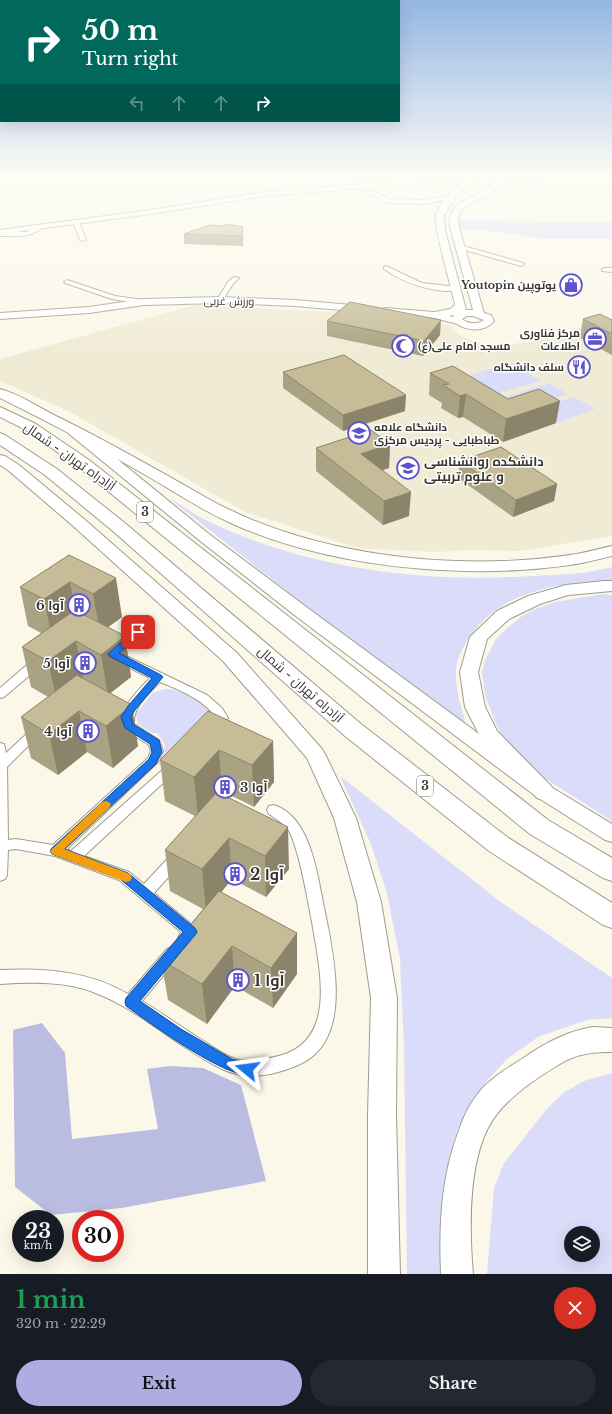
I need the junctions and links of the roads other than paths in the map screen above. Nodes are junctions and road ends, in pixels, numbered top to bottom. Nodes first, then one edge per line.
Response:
1 (81, 235) edge
2 (442, 235) edge
3 (457, 235) edge
4 (83, 240) dead end
5 (460, 247) junction
6 (521, 264) dead end
7 (386, 268) dead end
8 (604, 270) dead end
9 (612, 270) edge
10 (236, 278) dead end
11 (67, 282) dead end
12 (457, 289) junction
13 (220, 300) junction
14 (144, 302) junction
15 (460, 313) junction
16 (434, 315) junction
17 (0, 316) edge
18 (0, 393) edge
19 (0, 411) edge
20 (68, 426) junction
21 (0, 438) edge
22 (0, 459) edge
23 (612, 551) edge
24 (612, 586) edge
25 (138, 632) dead end
26 (46, 655) edge
27 (158, 677) junction
28 (0, 694) edge
29 (46, 722) edge
30 (206, 738) edge
31 (0, 747) edge
32 (183, 759) edge
33 (1, 765) edge
34 (544, 792) junction
35 (274, 810) dead end
36 (612, 834) edge
37 (1, 846) edge
38 (186, 848) edge
39 (56, 851) junction
40 (73, 857) junction
41 (612, 871) edge
42 (0, 875) edge
43 (145, 893) junction
44 (612, 917) edge
45 (0, 977) edge
46 (131, 1002) junction
47 (612, 1040) edge
48 (384, 1274) edge
49 (457, 1274) edge

1 - 4 street
2 - 12 main road
3 - 5 main road
5 - 6 street
5 - 15 main road
7 - 12 street
8 - 9 street
10 - 13 street
11 - 14 street
12 - 15 main road
13 - 14 street, ورزش غربی
13 - 16 street, ورزش غربی
14 - 17 street, ورزش غربی
15 - 16 street, ورزش غربی
15 - 16 main road
18 - 20 highway
19 - 41 highway, آزادراه تهران - شمال / 3
20 - 23 highway
20 - 34 main road
21 - 44 highway, آزادراه تهران - شمال / 3
22 - 48 highway
24 - 34 highway
25 - 27 street
26 - 28 street
27 - 30 street
27 - 39 street
29 - 33 street
31 - 33 street
32 - 40 street
33 - 37 street
34 - 36 main road
35 - 46 street
37 - 39 street
37 - 42 street
38 - 43 street
39 - 40 street
40 - 43 street
43 - 46 street
45 - 46 street
47 - 49 highway

